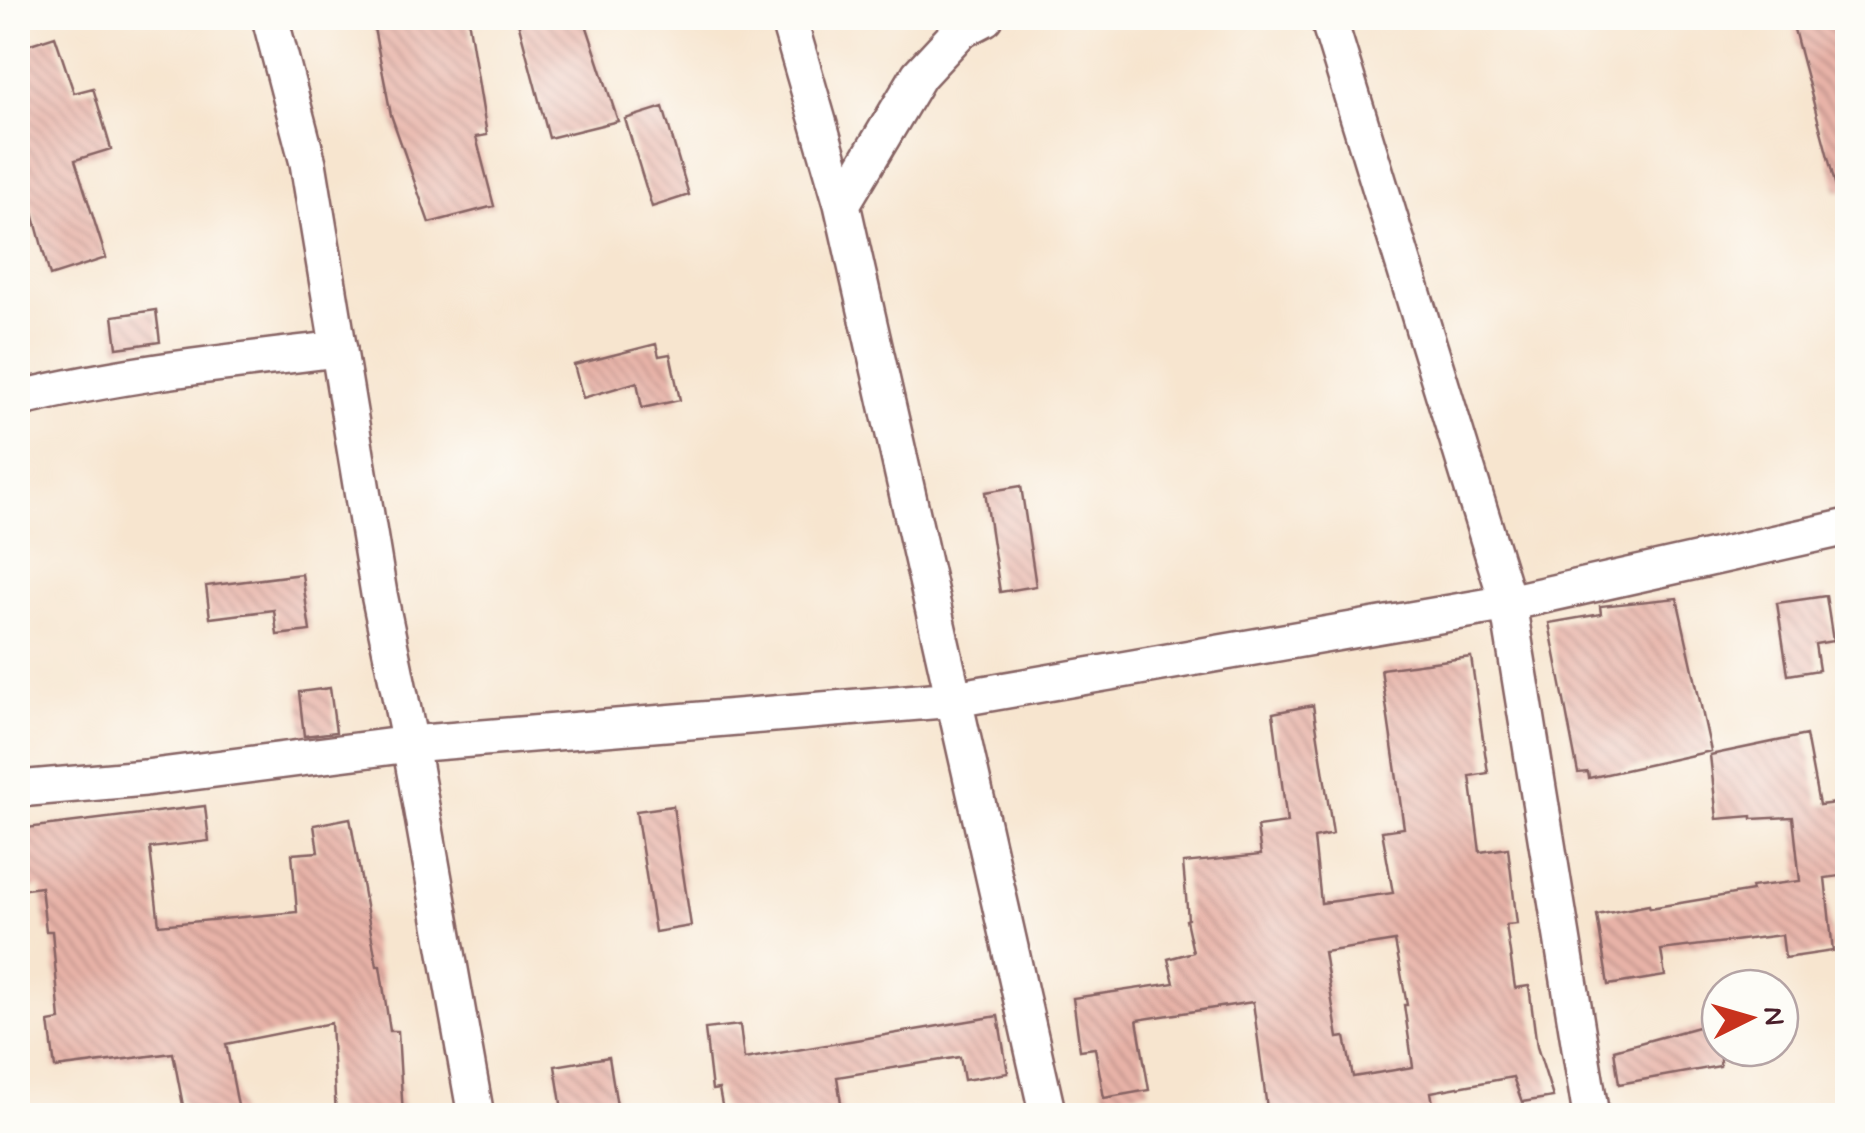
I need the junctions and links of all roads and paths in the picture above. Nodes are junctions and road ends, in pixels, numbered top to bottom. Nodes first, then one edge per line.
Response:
1 (270, 18) edge
2 (788, 18) edge
3 (985, 18) edge
4 (1328, 18) edge
5 (842, 204) junction
6 (339, 349) junction
7 (18, 399) edge
8 (1848, 526) edge
9 (1508, 604) junction
10 (955, 698) junction
11 (410, 744) junction
12 (18, 789) edge
13 (476, 1116) edge
14 (1048, 1116) edge
15 (1592, 1116) edge

1 - 6 street
2 - 5 street
3 - 5 street
4 - 9 street
5 - 10 street
6 - 7 street
6 - 11 street
8 - 9 street
9 - 10 street
9 - 15 street
10 - 11 street
10 - 14 street
11 - 12 street
11 - 13 street

